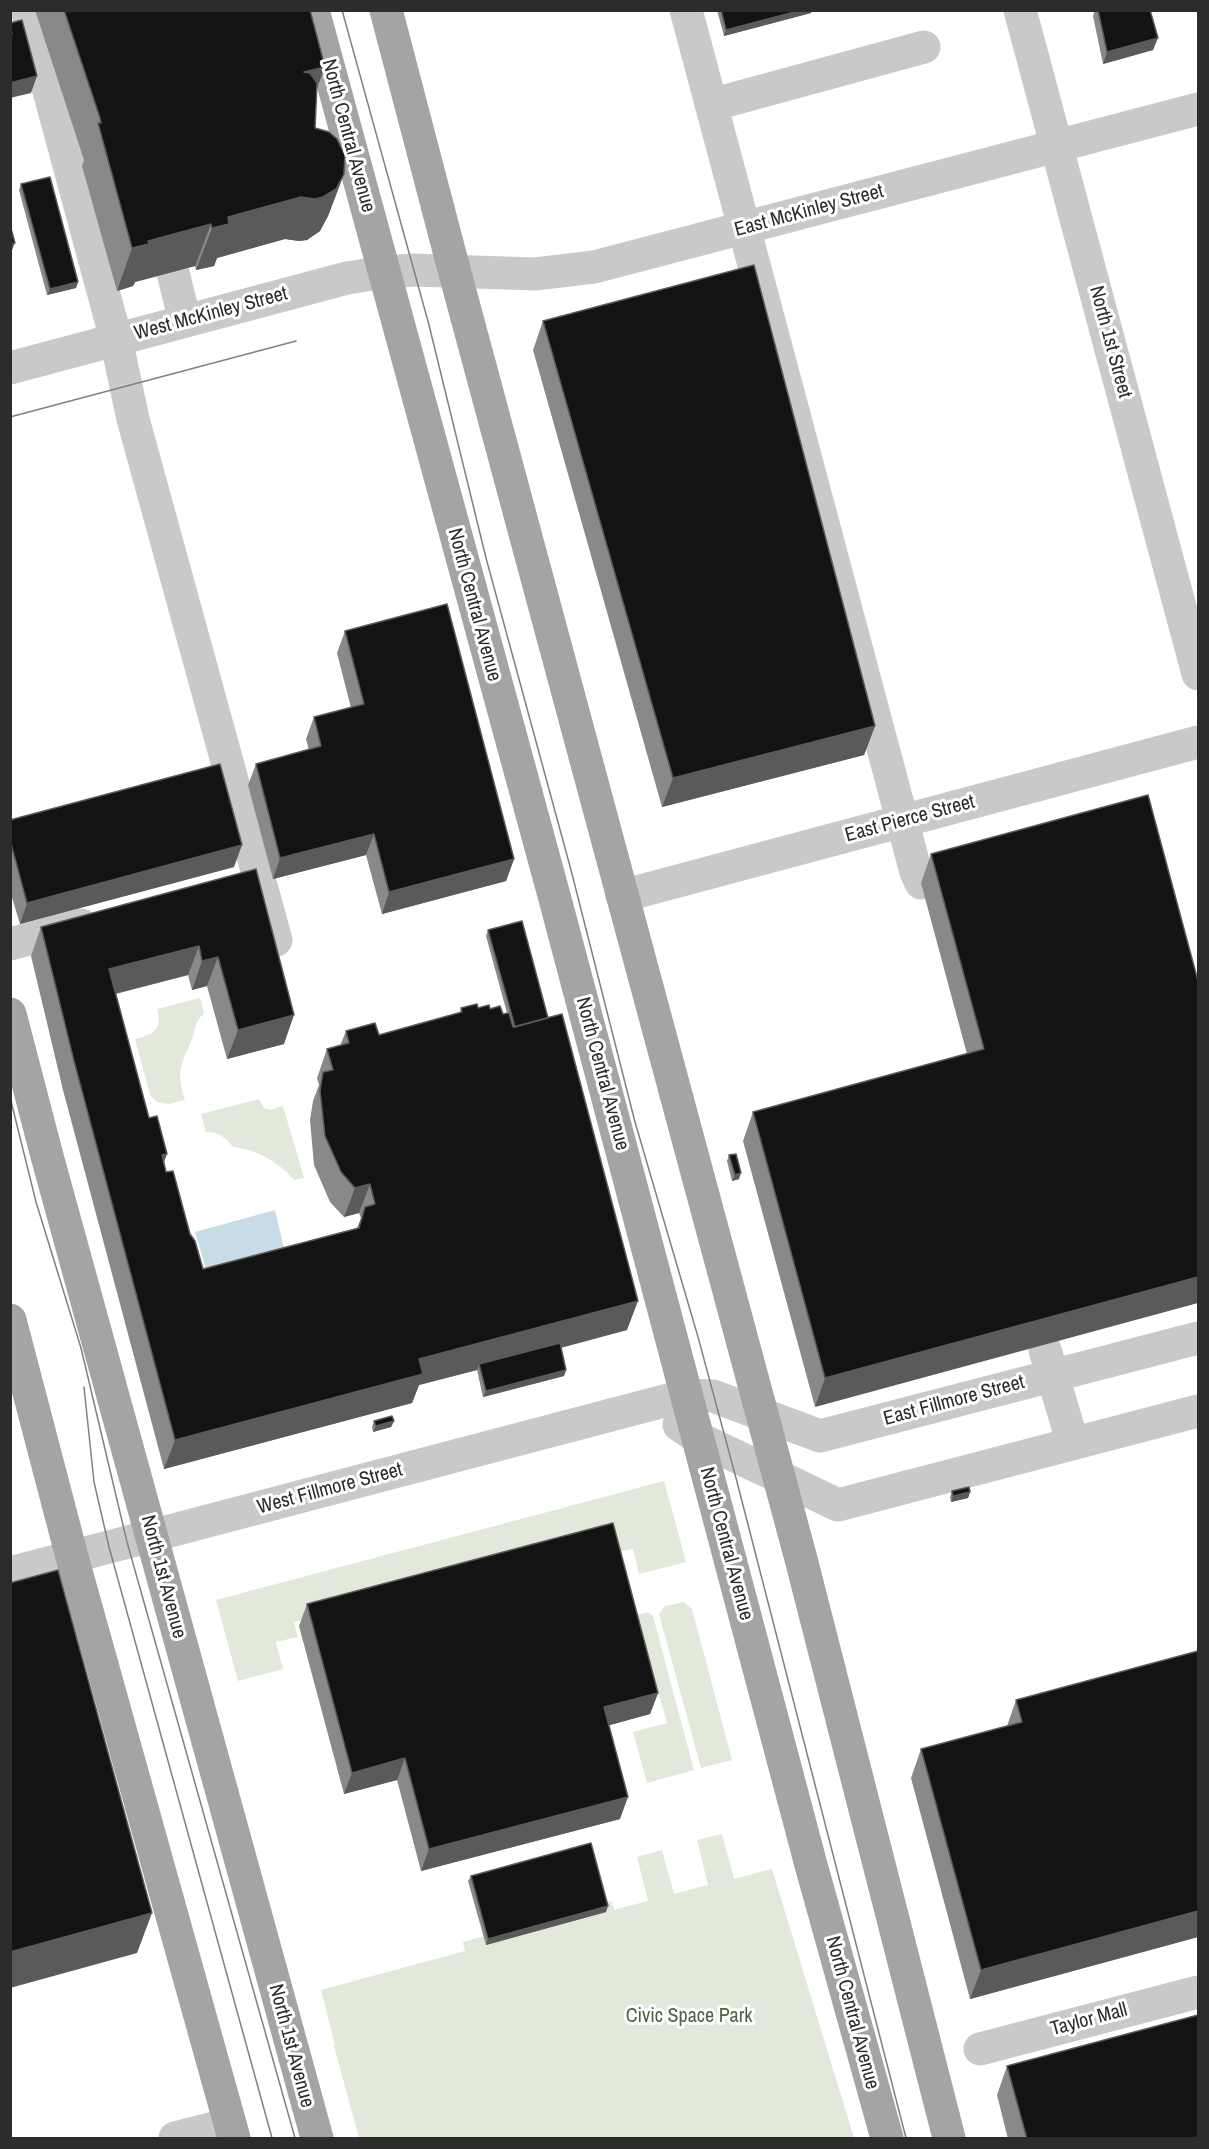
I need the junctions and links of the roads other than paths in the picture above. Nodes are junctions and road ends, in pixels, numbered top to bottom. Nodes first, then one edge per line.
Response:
1 (27, 10) edge
2 (313, 10) edge
3 (386, 10) edge
4 (686, 10) edge
5 (1020, 10) edge
6 (924, 47) dead end
7 (711, 105) junction
8 (1198, 109) edge
9 (1058, 146) junction
10 (744, 228) junction
11 (454, 270) junction
12 (399, 271) junction
13 (173, 273) edge
14 (184, 321) junction
15 (116, 339) junction
16 (10, 368) edge
17 (1198, 674) edge
18 (1198, 742) edge
19 (903, 820) junction
20 (921, 883) dead end
21 (622, 896) junction
22 (110, 917) edge
23 (276, 940) edge
24 (10, 944) edge
25 (10, 1014) edge
26 (10, 1320) edge
27 (1198, 1338) edge
28 (1049, 1363) junction
29 (700, 1396) junction
30 (650, 1405) junction
31 (1198, 1411) edge
32 (762, 1416) junction
33 (698, 1438) junction
34 (1073, 1444) junction
35 (778, 1474) junction
36 (152, 1535) junction
37 (72, 1557) junction
38 (10, 1573) edge
39 (1198, 1992) edge
40 (980, 2049) dead end
41 (232, 2131) edge
42 (175, 2139) edge
43 (317, 2139) edge
44 (886, 2139) edge
45 (949, 2139) edge

1 - 15 street
2 - 12 main road, North Central Avenue
3 - 11 main road
4 - 7 street
5 - 9 street, North 1st Street
6 - 7 street
7 - 10 street
8 - 9 street, East McKinley Street
9 - 10 street, East McKinley Street
9 - 17 street, North 1st Street
10 - 11 street, East McKinley Street
10 - 19 street
11 - 12 street, East McKinley Street
11 - 21 main road
12 - 14 street, West McKinley Street
12 - 29 main road, North Central Avenue
13 - 14 street
14 - 15 street, West McKinley Street
15 - 16 street, West McKinley Street
15 - 23 street
18 - 19 street, East Pierce Street
19 - 20 street
19 - 21 street, East Pierce Street
21 - 32 main road
22 - 24 street
25 - 36 main road, North 1st Avenue
26 - 37 main road
27 - 28 street, East Fillmore Street
28 - 32 street, East Fillmore Street
28 - 34 street
29 - 30 street, West Fillmore Street
29 - 32 street, East Fillmore Street
29 - 33 main road, North Central Avenue
30 - 33 street
30 - 36 street, West Fillmore Street
31 - 34 street
32 - 35 main road
33 - 35 street
33 - 44 main road, North Central Avenue
34 - 35 street
35 - 45 main road
36 - 37 street, West Fillmore Street
36 - 43 main road, North 1st Avenue
37 - 38 street, West Fillmore Street
37 - 41 main road
39 - 40 street, Taylor Mall
41 - 42 street

